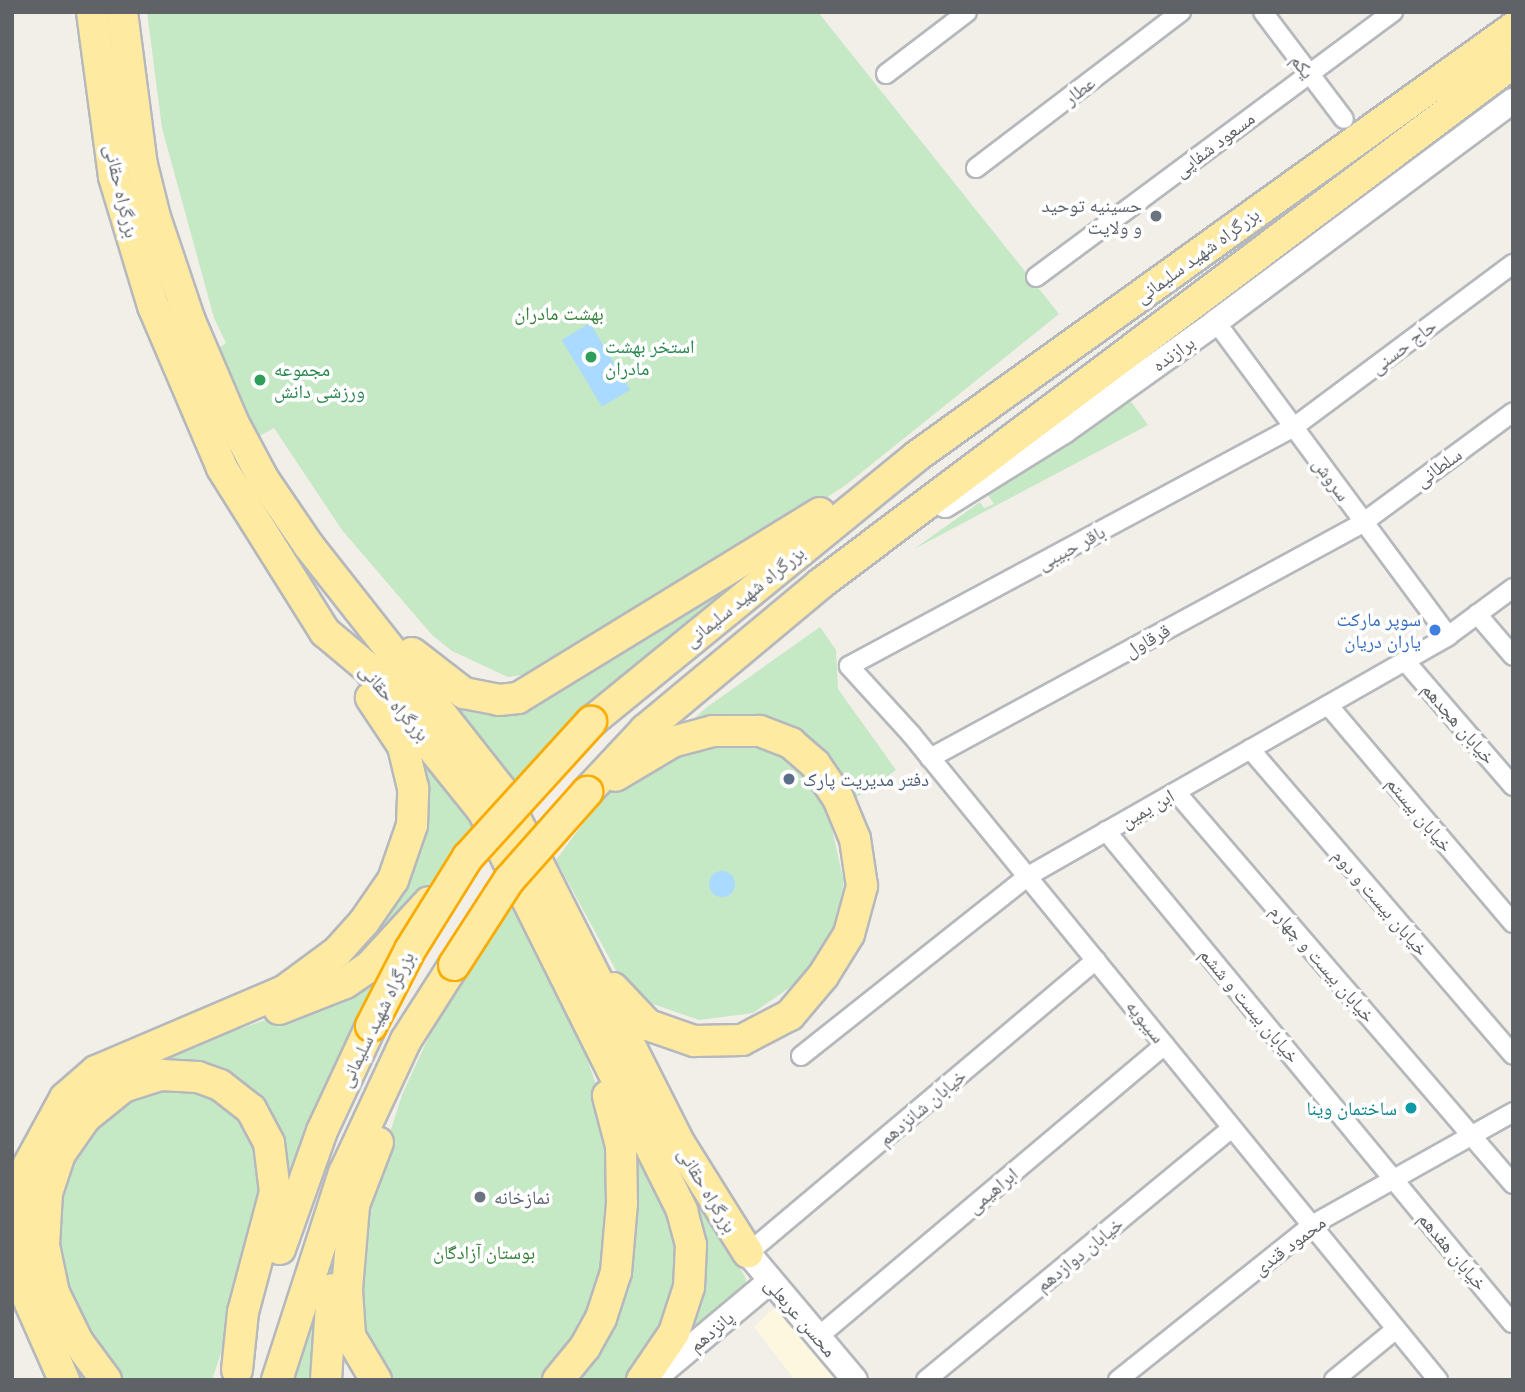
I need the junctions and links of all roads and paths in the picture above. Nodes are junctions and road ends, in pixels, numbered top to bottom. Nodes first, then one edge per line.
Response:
1 (92, 12) edge
2 (122, 12) edge
3 (967, 12) edge
4 (1181, 12) edge
5 (1263, 12) edge
6 (1393, 12) edge
7 (1509, 37) edge
8 (886, 74) dead end
9 (1309, 74) junction
10 (1513, 101) edge
11 (1344, 120) dead end
12 (976, 167) dead end
13 (1513, 264) edge
14 (1036, 277) dead end
15 (1216, 322) junction
16 (1513, 412) edge
17 (1294, 427) junction
18 (917, 456) junction
19 (1364, 522) junction
20 (820, 584) junction
21 (344, 587) junction
22 (1513, 588) edge
23 (1477, 614) junction
24 (325, 632) junction
25 (1448, 636) junction
26 (1513, 656) edge
27 (1405, 661) junction
28 (849, 666) joint
29 (1328, 705) junction
30 (1250, 749) junction
31 (930, 758) junction
32 (1513, 786) edge
33 (587, 792) junction
34 (1176, 792) junction
35 (1106, 831) junction
36 (468, 857) junction
37 (1028, 876) junction
38 (1513, 923) edge
39 (1096, 960) junction
40 (454, 965) junction
41 (595, 971) junction
42 (585, 1022) junction
43 (195, 1032) junction
44 (1165, 1045) junction
45 (1513, 1055) edge
46 (801, 1056) dead end
47 (1513, 1112) edge
48 (1233, 1128) junction
49 (1471, 1135) junction
50 (1393, 1179) junction
51 (1513, 1184) edge
52 (354, 1205) junction
53 (1312, 1225) junction
54 (748, 1253) junction
55 (769, 1282) junction
56 (1512, 1323) edge
57 (1396, 1329) junction
58 (819, 1336) junction
59 (64, 1374) edge
60 (235, 1375) edge
61 (106, 1380) edge
62 (277, 1380) edge
63 (326, 1380) edge
64 (376, 1380) edge
65 (558, 1380) edge
66 (642, 1380) edge
67 (652, 1380) edge
68 (855, 1380) edge
69 (926, 1380) edge
70 (1118, 1380) edge
71 (1335, 1380) edge
72 (1438, 1380) edge

1 - 24 highway, بزرگراه حقانی
2 - 21 highway, بزرگراه حقانی
3 - 8 street
4 - 12 street, عطار
5 - 9 street, یکم
6 - 9 street, مسعود شفاپی
7 - 18 highway, بزرگراه شهید سلیمانی
7 - 20 highway, بزرگراه شهید سلیمانی
9 - 11 street, یکم
9 - 14 street, مسعود شفاپی
10 - 15 main road, برازنده
13 - 17 street, حاج حسنی
15 - 17 street, سروش
15 - 20 main road, برازنده
16 - 19 street, سلطانی
17 - 19 street, سروش
17 - 28 street, باقر حبیبی
18 - 21 highway
18 - 36 highway, بزرگراه شهید سلیمانی, bridge
19 - 25 street, سروش
19 - 31 street, قرقاول
20 - 33 highway, بزرگراه شهید سلیمانی
21 - 41 highway, بزرگراه حقانی
22 - 23 street, ابن یمین
23 - 25 street, ابن یمین
23 - 26 street
24 - 42 highway, بزرگراه حقانی
24 - 43 highway
25 - 27 street, ابن یمین
27 - 29 street, ابن یمین
27 - 32 street, خیابان هجدهم
28 - 31 street, سیبویه
29 - 30 street, ابن یمین
29 - 38 street, خیابان بیستم
30 - 34 street, ابن یمین
30 - 45 street, خیابان بیست و دوم
31 - 37 street, سیبویه
33 - 40 highway, بزرگراه شهید سلیمانی, bridge
33 - 41 highway
34 - 35 street, ابن یمین
34 - 49 street, خیابان بیست و چهارم
35 - 37 street, ابن یمین
35 - 50 street, خیابان بیست و ششم
36 - 43 highway
36 - 60 highway, بزرگراه شهید سلیمانی, bridge
37 - 39 street, سیبویه
37 - 46 street, ابن یمین
39 - 44 street, سیبویه
39 - 54 street, خیابان شانزدهم
40 - 52 highway
40 - 62 highway, بزرگراه شهید سلیمانی
41 - 54 highway, بزرگراه حقانی
42 - 65 highway
42 - 66 highway, بزرگراه حقانی
43 - 59 highway
44 - 48 street, سیبویه
44 - 58 street, ابراهیمی
47 - 49 street, محمود قندی
48 - 53 street, سیبویه
48 - 69 street, خیابان دوازدهم
49 - 50 street, محمود قندی
49 - 51 street, خیابان بیست و چهارم
50 - 53 street, محمود قندی
50 - 56 street, خیابان هفدهم
52 - 63 highway
52 - 64 highway
53 - 57 street, سیبویه
53 - 70 street, محمود قندی
54 - 55 main road, محسن عربعلی
55 - 58 main road, محسن عربعلی
55 - 67 main road, پانزدهم
57 - 71 street
57 - 72 street, سیبویه
58 - 68 main road, محسن عربعلی
60 - 61 highway

